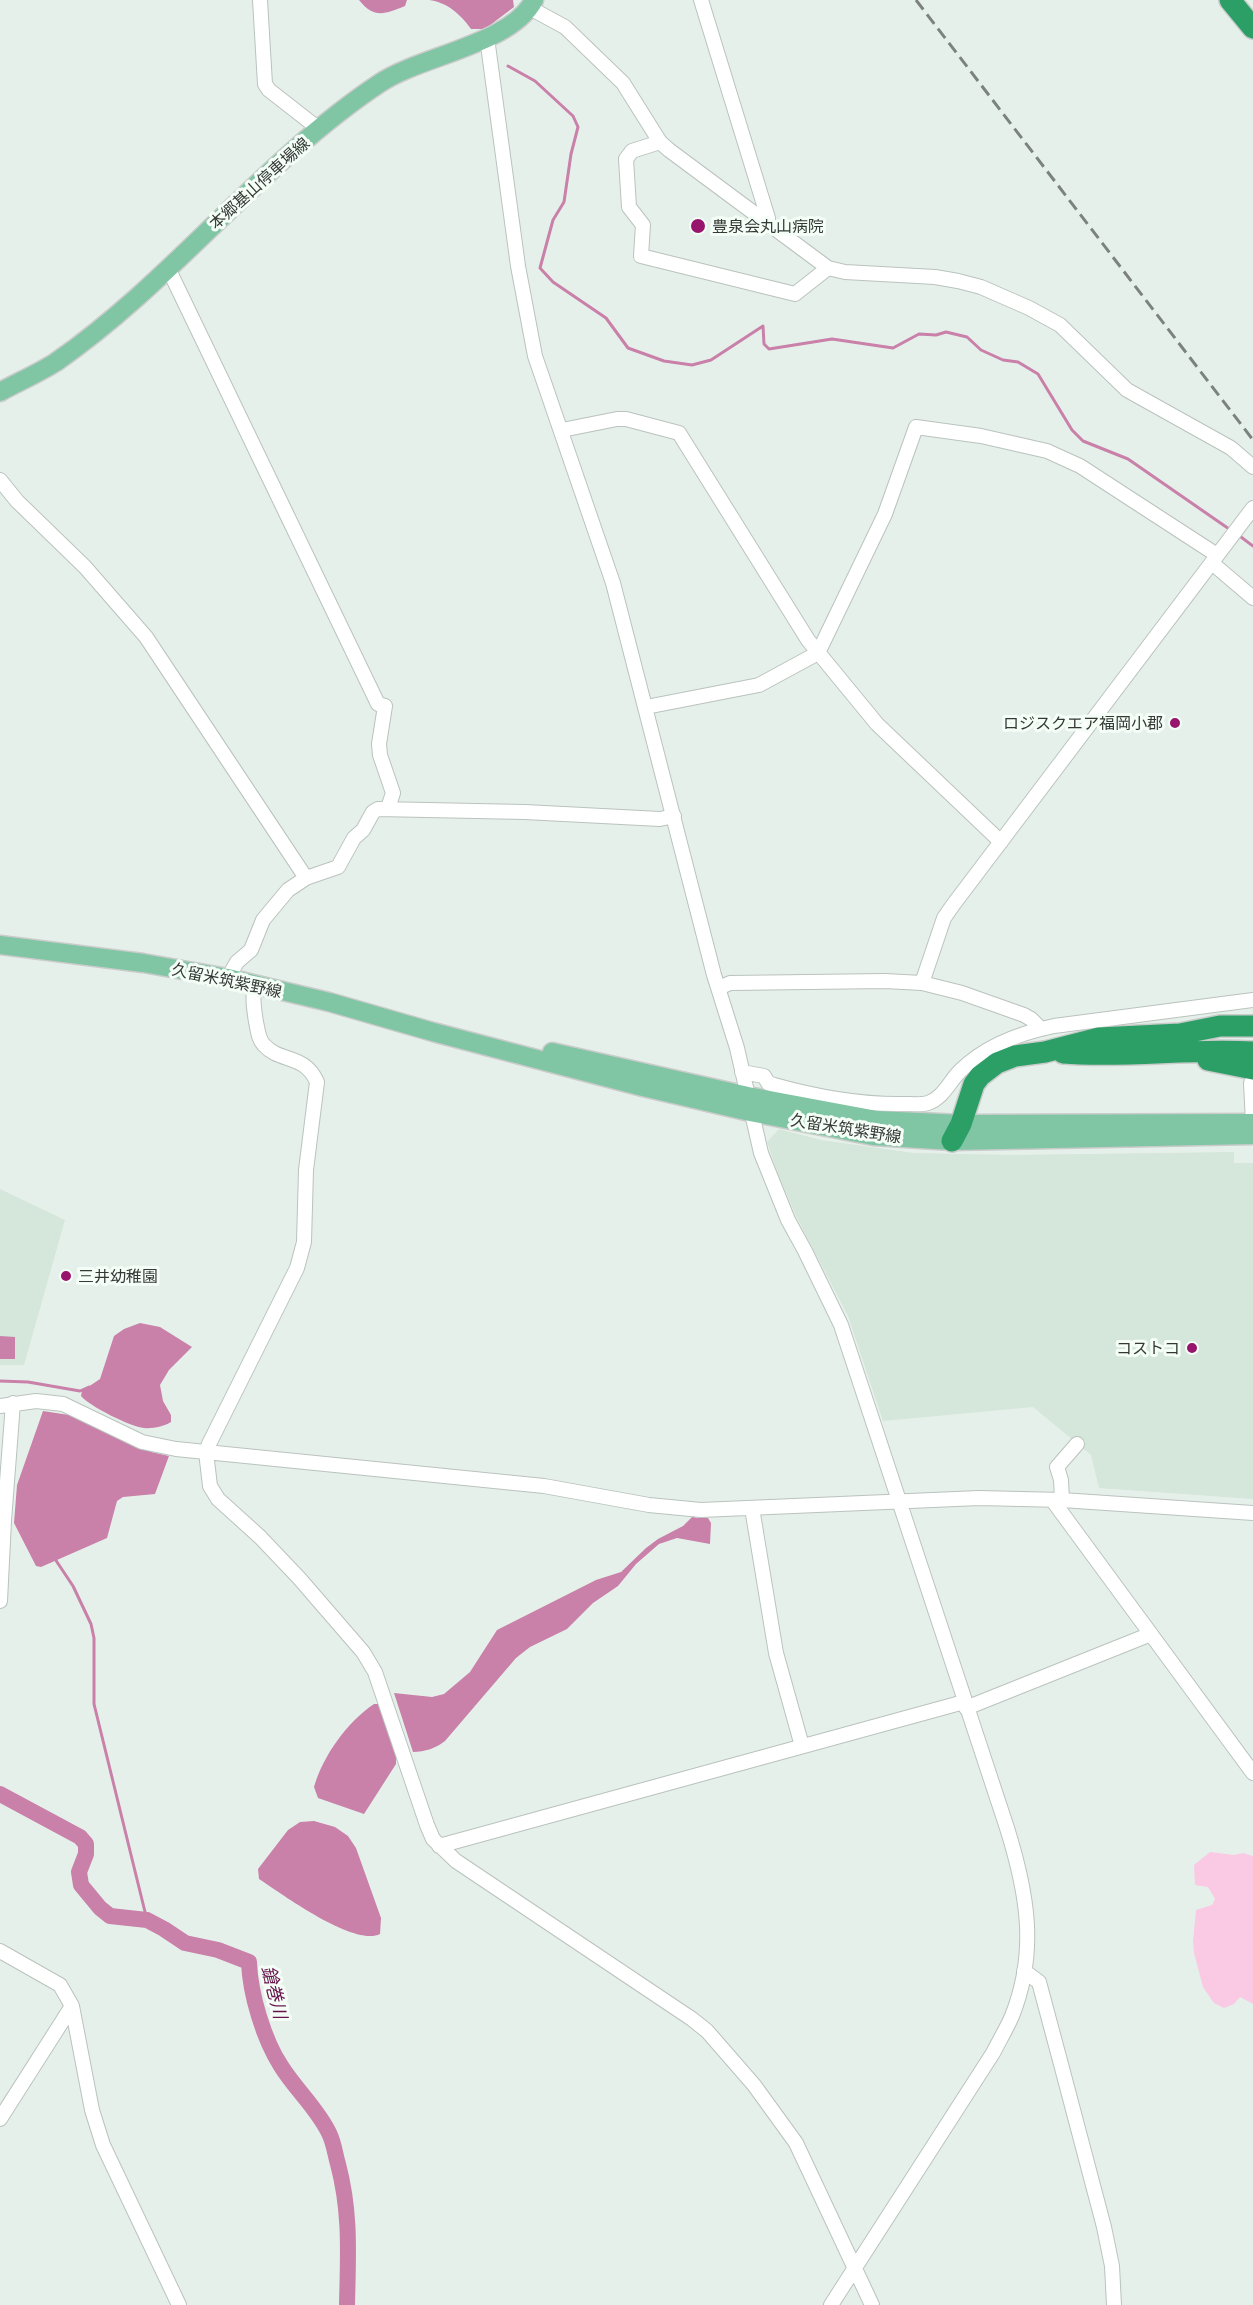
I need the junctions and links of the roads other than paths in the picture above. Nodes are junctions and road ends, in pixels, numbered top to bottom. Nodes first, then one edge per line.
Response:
1 (260, 0) edge
2 (701, 0) edge
3 (1230, 0) edge
4 (532, 4) edge
5 (1253, 28) edge
6 (488, 38) junction
7 (319, 129) junction
8 (660, 142) junction
9 (767, 224) junction
10 (168, 268) junction
11 (828, 268) junction
12 (0, 392) edge
13 (562, 430) junction
14 (1253, 467) edge
15 (0, 480) edge
16 (1253, 508) edge
17 (1215, 559) junction
18 (1253, 598) edge
19 (818, 653) junction
20 (646, 707) junction
21 (388, 808) junction
22 (674, 816) junction
23 (1000, 842) junction
24 (306, 878) junction
25 (0, 945) edge
26 (228, 978) junction
27 (922, 983) junction
28 (255, 984) junction
29 (719, 988) junction
30 (1250, 1000) edge
31 (1252, 1023) edge
32 (1041, 1029) junction
33 (1253, 1043) edge
34 (1181, 1044) junction
35 (1253, 1052) edge
36 (741, 1072) junction
37 (1252, 1076) edge
38 (749, 1104) junction
39 (1253, 1123) edge
40 (957, 1132) junction
41 (1253, 1136) edge
42 (7, 1405) edge
43 (1077, 1444) dead end
44 (206, 1452) junction
45 (1057, 1501) junction
46 (898, 1502) junction
47 (752, 1508) junction
48 (1253, 1513) edge
49 (0, 1601) edge
50 (1151, 1634) junction
51 (965, 1705) junction
52 (802, 1746) junction
53 (1253, 1773) edge
54 (439, 1846) junction
55 (0, 1951) edge
56 (1024, 1971) junction
57 (72, 2006) junction
58 (0, 2119) edge
59 (855, 2268) junction
60 (179, 2305) edge
61 (831, 2305) edge
62 (872, 2305) edge
63 (1114, 2305) edge

1 - 7 street
2 - 9 street
3 - 5 highway
4 - 6 main road, 本郷基山停車場線
4 - 8 street
6 - 7 main road, 本郷基山停車場線
6 - 13 street
7 - 10 main road, 本郷基山停車場線
8 - 9 street
8 - 11 street
9 - 11 street
10 - 12 main road, 本郷基山停車場線
10 - 21 street
11 - 14 street
13 - 19 street
13 - 20 street
15 - 24 street
16 - 17 street
17 - 18 street
17 - 19 street
17 - 23 street
19 - 20 street
19 - 23 street
20 - 22 street
21 - 22 street
21 - 24 street
22 - 29 street
23 - 27 street
24 - 26 street
25 - 26 main road, 久留米筑紫野線
26 - 28 main road, 久留米筑紫野線
27 - 29 street
27 - 32 street
28 - 38 main road, 久留米筑紫野線
28 - 44 street
29 - 36 street
30 - 31 street
30 - 32 street
31 - 34 highway
32 - 36 street
33 - 34 highway
34 - 35 highway
34 - 37 highway
34 - 40 highway
36 - 38 street
37 - 39 street
38 - 40 main road, 久留米筑紫野線
38 - 46 street
39 - 40 main road, 久留米筑紫野線
40 - 41 main road, 久留米筑紫野線
42 - 44 street
42 - 49 street
43 - 45 street
44 - 47 street
44 - 54 street
45 - 46 street
45 - 48 street
45 - 50 street
46 - 47 street
46 - 51 street
47 - 52 street
50 - 51 street
50 - 53 street
51 - 52 street
51 - 56 street
52 - 54 street
54 - 59 street
55 - 57 street
56 - 59 street
56 - 63 street
57 - 58 street
57 - 60 street
59 - 61 street
59 - 62 street

